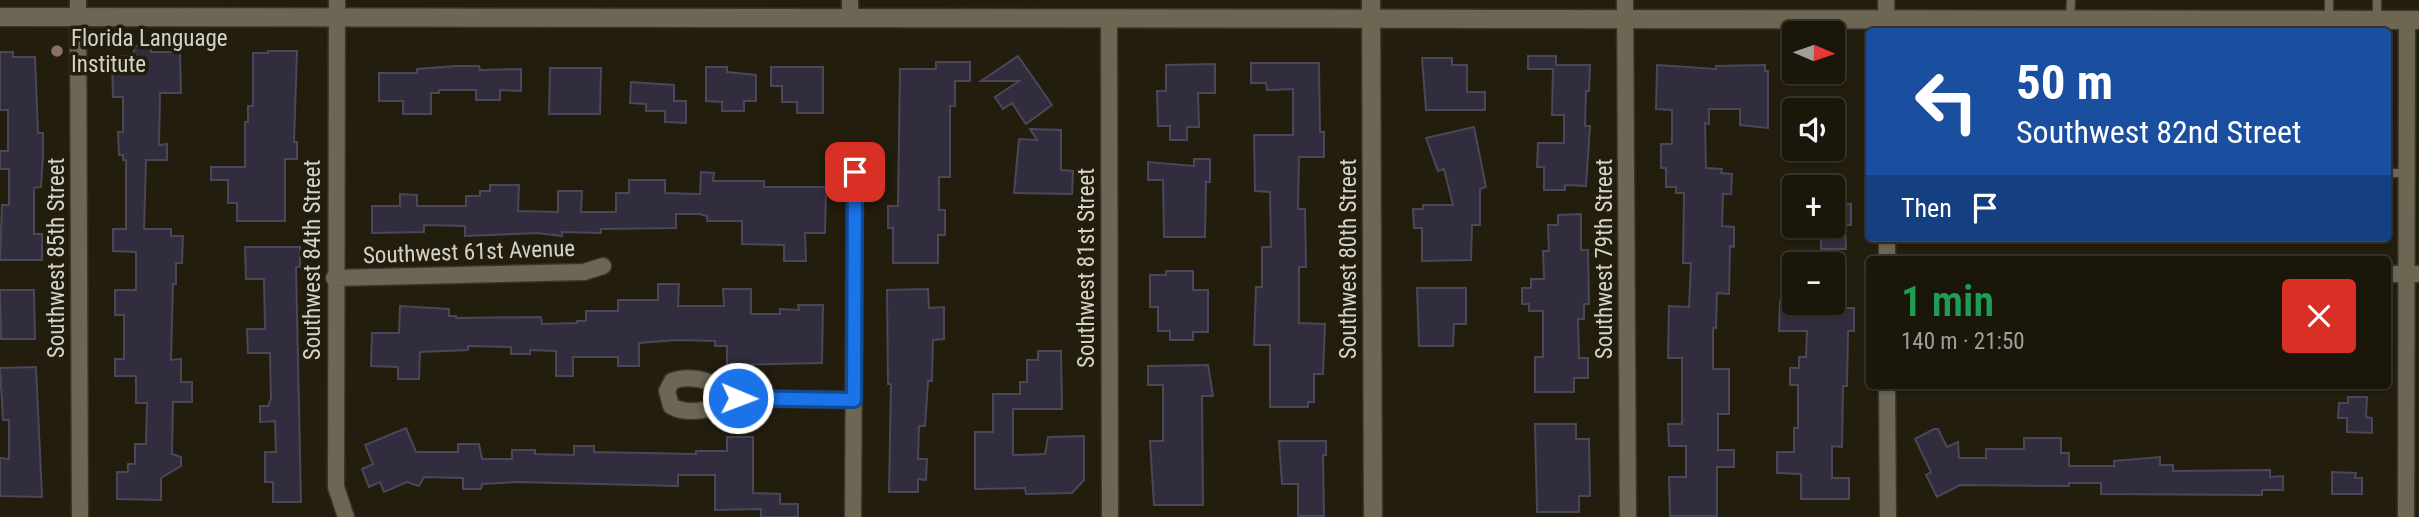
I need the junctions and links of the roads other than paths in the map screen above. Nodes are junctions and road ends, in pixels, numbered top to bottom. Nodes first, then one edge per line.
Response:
1 (1371, 0) edge
2 (1625, 0) edge
3 (1886, 0) edge
4 (2071, 0) edge
5 (2329, 0) edge
6 (2378, 0) edge
7 (78, 8) edge
8 (337, 9) edge
9 (850, 9) edge
10 (0, 17) edge
11 (1109, 19) junction
12 (1371, 19) junction
13 (1625, 19) junction
14 (2070, 20) junction
15 (2413, 20) edge
16 (2329, 21) junction
17 (2377, 21) junction
18 (1887, 26) edge
19 (2413, 134) edge
20 (855, 172) dead end
21 (2391, 173) edge
22 (2406, 173) junction
23 (603, 266) dead end
24 (2391, 274) edge
25 (2413, 274) edge
26 (334, 278) junction
27 (1887, 389) edge
28 (731, 397) dead end
29 (854, 400) junction
30 (2413, 461) edge
31 (2411, 512) edge
32 (80, 517) edge
33 (346, 517) edge
34 (853, 517) edge
35 (1110, 517) edge
36 (1373, 517) edge
37 (1628, 517) edge
38 (1888, 517) edge

1 - 12 street, Southwest 80th Street
2 - 13 street, Southwest 79th Street
3 - 18 street
4 - 14 lane
5 - 16 lane
6 - 17 lane
7 - 8 street
7 - 10 street
7 - 32 street, Southwest 85th Street
8 - 9 street
8 - 26 street, Southwest 84th Street
9 - 11 street
11 - 12 street
11 - 35 street, Southwest 81st Street
12 - 13 street
12 - 36 street, Southwest 80th Street
13 - 18 street
13 - 37 street, Southwest 79th Street
14 - 16 street
14 - 18 street
15 - 17 street
15 - 19 street
16 - 17 street
19 - 22 street
20 - 29 street
21 - 22 lane
22 - 25 street
23 - 26 street, Southwest 61st Avenue
24 - 25 street
25 - 30 street
26 - 33 street, Southwest 84th Street
27 - 38 street
28 - 29 street
29 - 34 street
30 - 31 street

